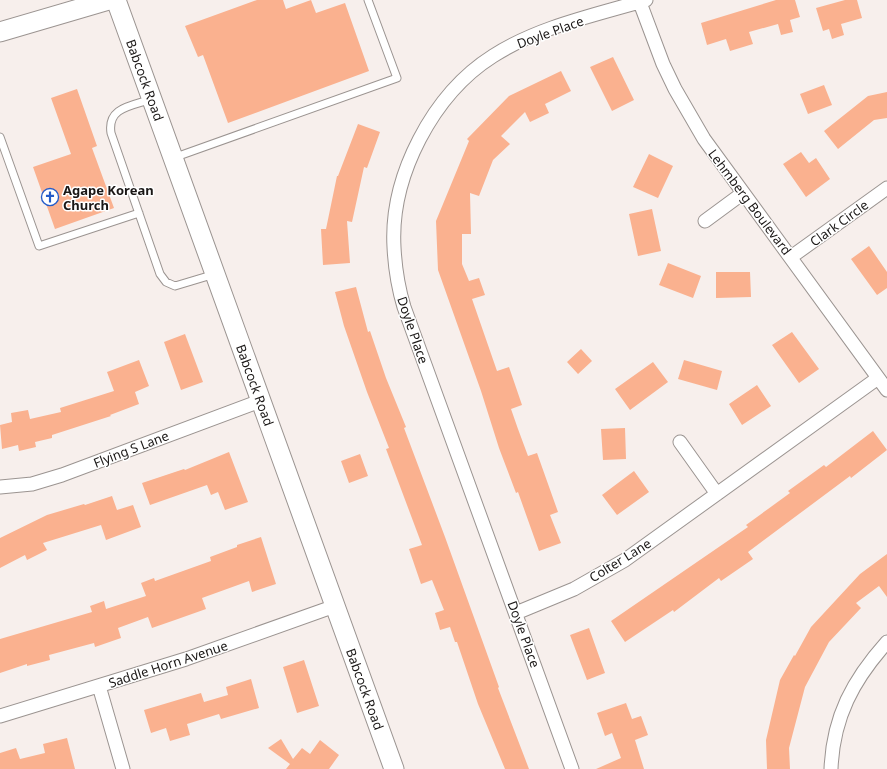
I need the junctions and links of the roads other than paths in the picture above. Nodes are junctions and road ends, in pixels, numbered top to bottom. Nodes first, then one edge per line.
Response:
1 (109, 0) edge
2 (116, 0) edge
3 (368, 0) edge
4 (642, 1) edge
5 (0, 32) edge
6 (152, 99) junction
7 (0, 137) edge
8 (173, 158) junction
9 (887, 188) edge
10 (743, 193) junction
11 (139, 213) junction
12 (705, 221) dead end
13 (791, 257) junction
14 (215, 274) junction
15 (878, 378) junction
16 (887, 390) edge
17 (260, 401) junction
18 (680, 442) dead end
19 (0, 487) edge
20 (717, 494) junction
21 (335, 606) junction
22 (516, 613) junction
23 (887, 642) edge
24 (99, 686) junction
25 (0, 716) edge
26 (123, 769) edge
27 (394, 769) edge
28 (572, 769) edge
29 (831, 769) edge

1 - 5 street
2 - 6 street, Babcock Road
3 - 8 lane
4 - 10 street, Lehmberg Boulevard
4 - 22 street, Doyle Place
6 - 8 street, Babcock Road
6 - 11 lane
7 - 11 lane
8 - 14 street, Babcock Road
9 - 13 street, Clark Circle
10 - 12 street
10 - 13 street, Lehmberg Boulevard
11 - 14 lane
13 - 15 street, Lehmberg Boulevard
14 - 17 street, Babcock Road
15 - 16 street, Lehmberg Boulevard
15 - 20 street, Colter Lane
17 - 19 street, Flying S Lane
17 - 21 street, Babcock Road
18 - 20 street
20 - 22 street, Colter Lane
21 - 24 street, Saddle Horn Avenue
21 - 27 street, Babcock Road
22 - 28 street, Doyle Place
23 - 29 street
24 - 25 street, Saddle Horn Avenue
24 - 26 street

